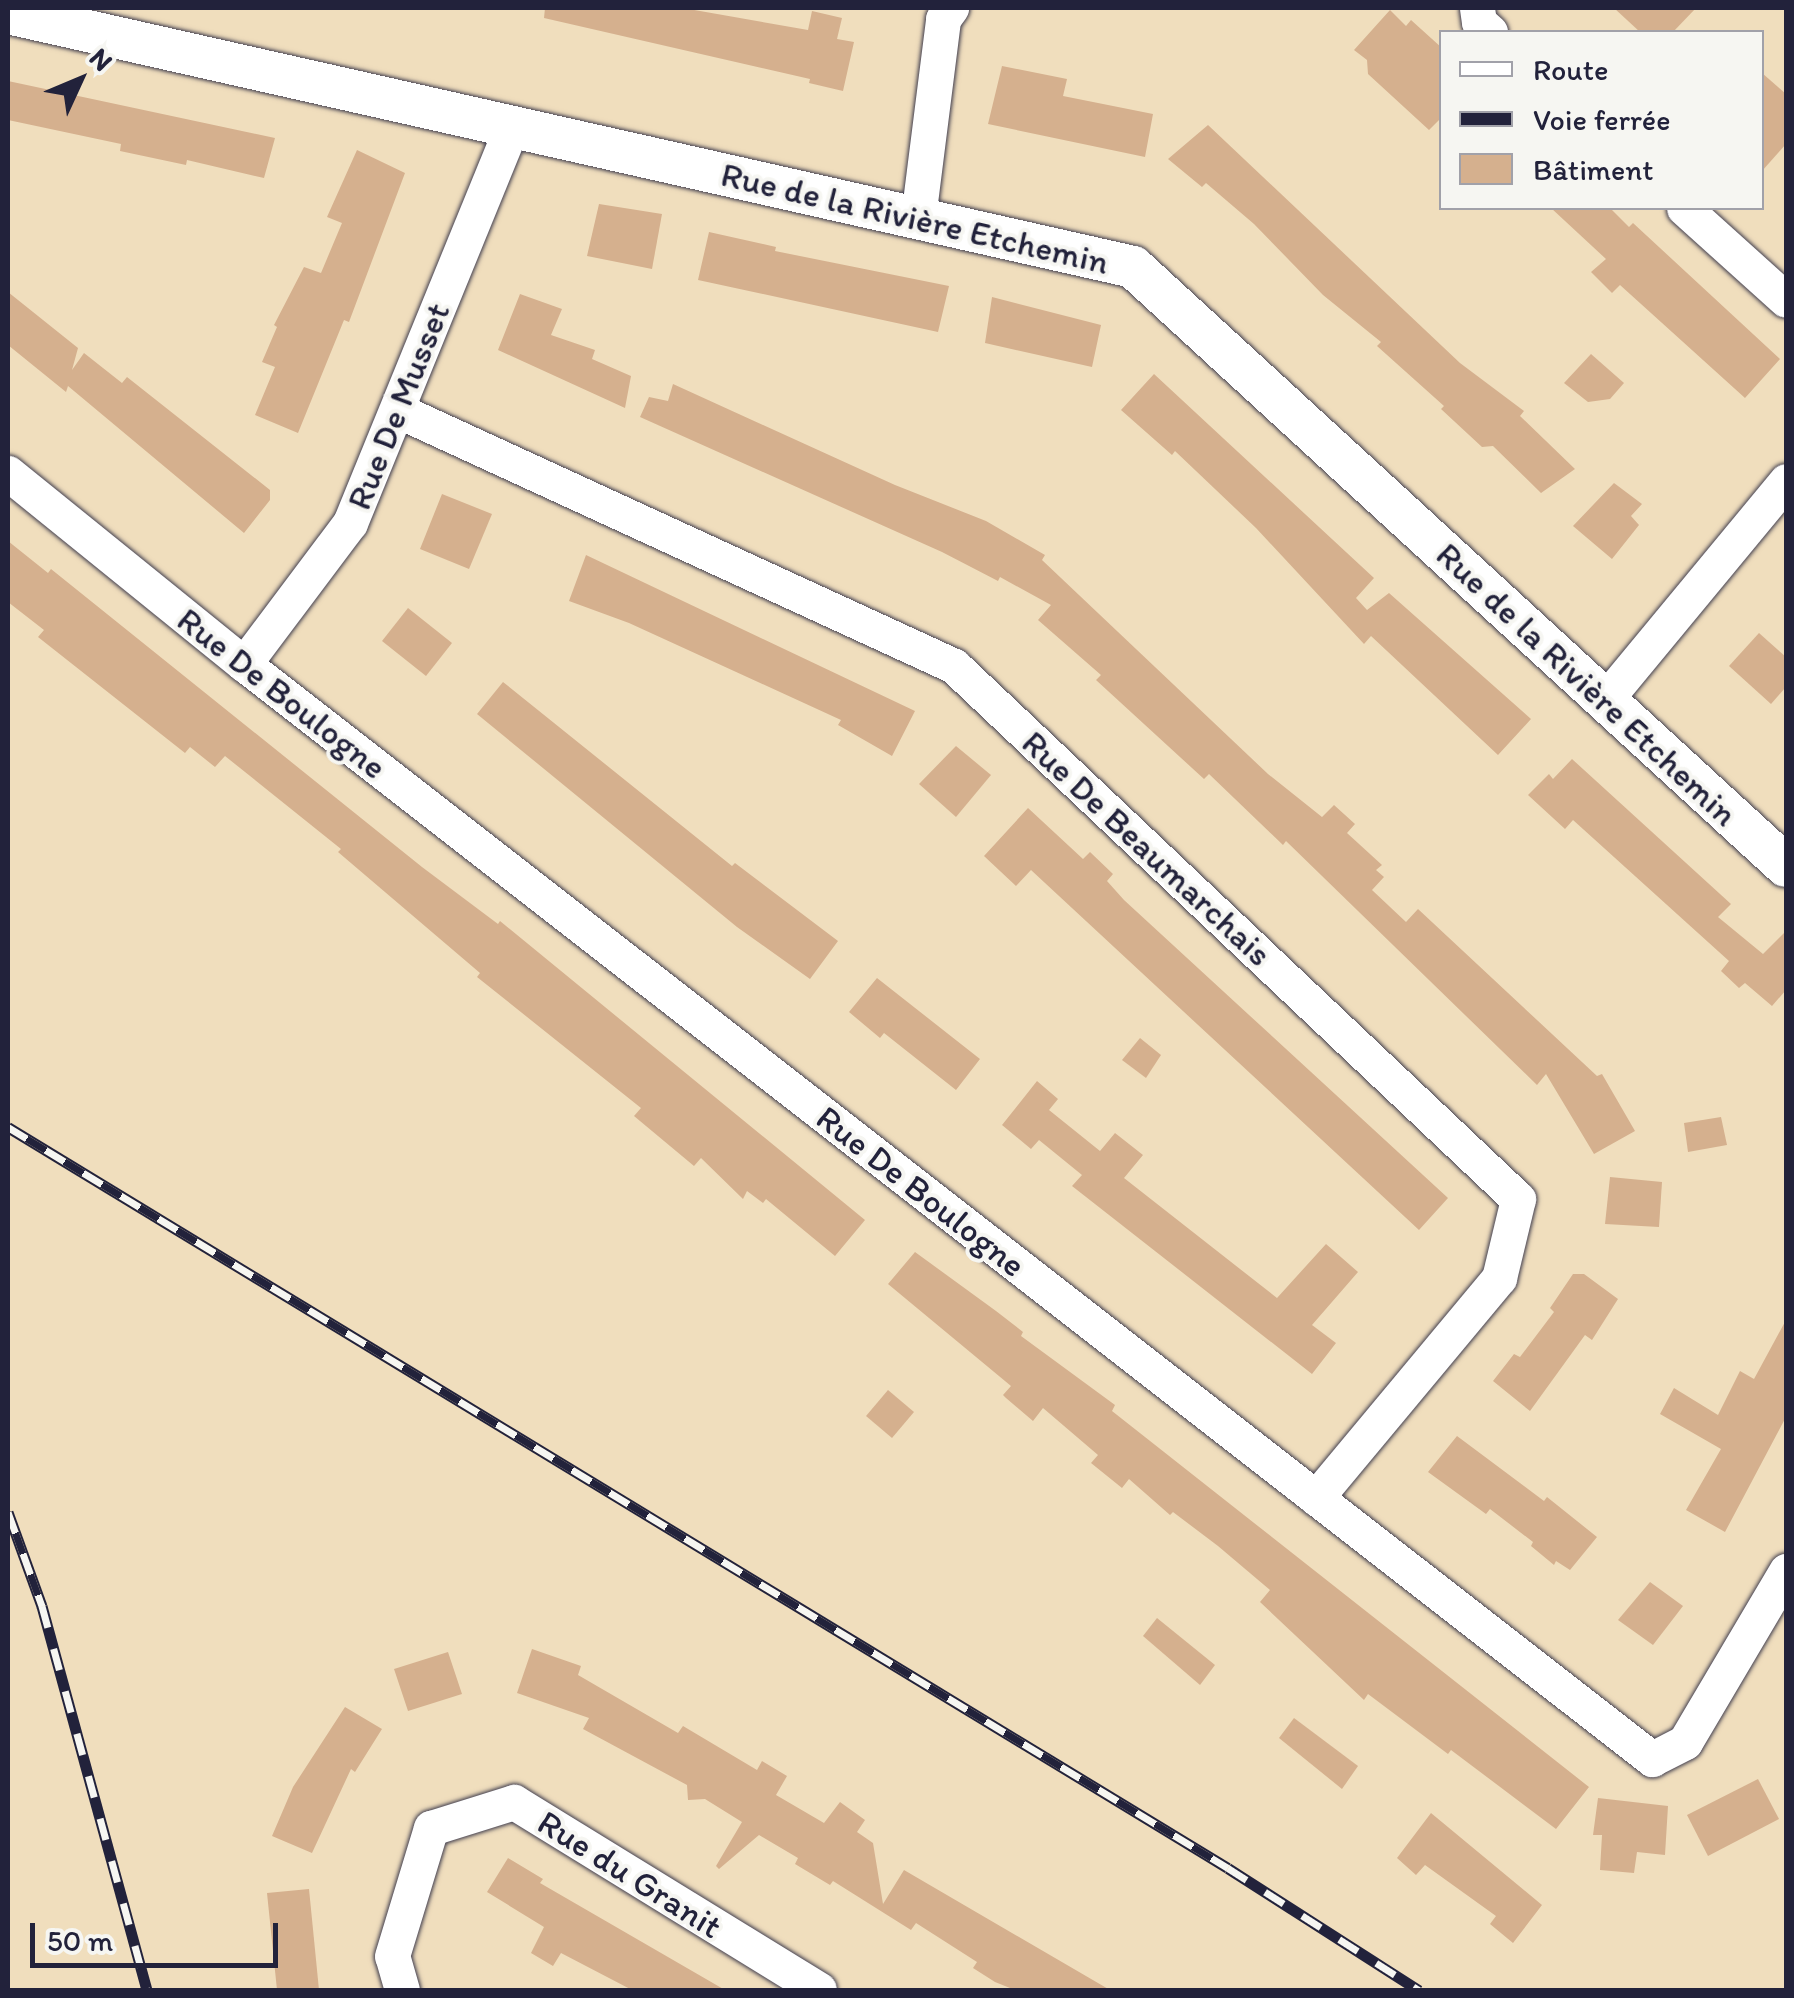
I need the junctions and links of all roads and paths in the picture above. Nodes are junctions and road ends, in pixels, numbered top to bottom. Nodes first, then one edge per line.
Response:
1 (951, 8) edge
2 (1476, 8) edge
3 (8, 13) edge
4 (1488, 30) edge
5 (512, 126) junction
6 (1686, 210) edge
7 (918, 218) junction
8 (1786, 300) edge
9 (397, 410) junction
10 (8, 472) edge
11 (1786, 481) edge
12 (244, 664) junction
13 (1605, 700) junction
14 (1786, 866) edge
15 (1316, 1498) junction
16 (1786, 1571) edge
17 (402, 1990) edge
18 (820, 1990) edge

1 - 7 street
2 - 4 street
3 - 5 street, Rue de la Rivière Etchemin
5 - 7 street, Rue de la Rivière Etchemin
5 - 9 street, Rue De Musset
6 - 8 street
7 - 13 street, Rue de la Rivière Etchemin
9 - 12 street, Rue De Musset
9 - 15 street, Rue De Beaumarchais
10 - 12 street, Rue De Boulogne
11 - 13 street
12 - 15 street, Rue De Boulogne
13 - 14 street, Rue de la Rivière Etchemin
15 - 16 street, Rue De Boulogne
17 - 18 street, Rue du Granit

